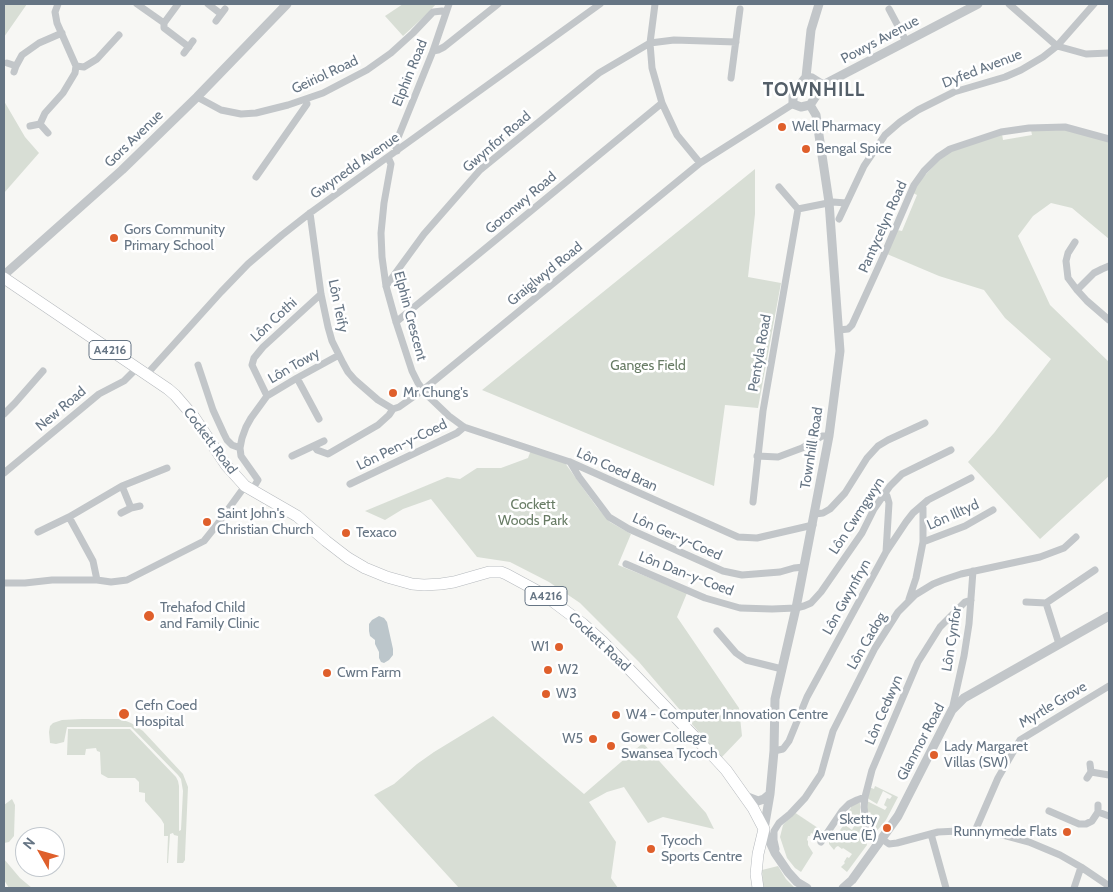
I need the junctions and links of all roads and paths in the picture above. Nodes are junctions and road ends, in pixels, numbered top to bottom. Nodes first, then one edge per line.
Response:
1 (58, 4) edge
2 (137, 4) edge
3 (178, 4) edge
4 (208, 4) edge
5 (280, 4) edge
6 (287, 4) edge
7 (449, 4) edge
8 (498, 4) edge
9 (600, 4) edge
10 (656, 4) edge
11 (819, 4) edge
12 (978, 4) edge
13 (1009, 4) edge
14 (1094, 4) edge
15 (740, 8) dead end
16 (889, 9) dead end
17 (446, 12) junction
18 (220, 15) dead end
19 (278, 15) junction
20 (164, 23) junction
21 (62, 34) junction
22 (119, 35) dead end
23 (736, 42) junction
24 (906, 42) junction
25 (650, 43) junction
26 (1057, 46) junction
27 (189, 47) dead end
28 (433, 51) junction
29 (1109, 53) edge
30 (7, 63) dead end
31 (76, 66) junction
32 (806, 77) junction
33 (731, 78) dead end
34 (821, 86) junction
35 (198, 97) junction
36 (306, 99) junction
37 (662, 103) junction
38 (793, 104) junction
39 (810, 105) junction
40 (40, 124) junction
41 (30, 126) dead end
42 (48, 133) dead end
43 (1109, 139) edge
44 (398, 151) junction
45 (388, 157) junction
46 (700, 162) junction
47 (256, 177) dead end
48 (779, 187) dead end
49 (830, 202) junction
50 (846, 203) junction
51 (798, 209) junction
52 (310, 213) junction
53 (839, 219) dead end
54 (1075, 242) dead end
55 (1109, 266) edge
56 (4, 277) edge
57 (386, 286) junction
58 (1077, 290) junction
59 (321, 294) junction
60 (1109, 320) edge
61 (396, 322) junction
62 (839, 330) junction
63 (339, 355) junction
64 (198, 366) dead end
65 (43, 371) dead end
66 (142, 371) junction
67 (297, 378) junction
68 (423, 390) junction
69 (267, 396) junction
70 (393, 408) junction
71 (4, 414) edge
72 (319, 419) dead end
73 (925, 423) dead end
74 (464, 427) junction
75 (829, 436) junction
76 (324, 441) dead end
77 (314, 446) junction
78 (240, 448) junction
79 (951, 450) dead end
80 (292, 456) dead end
81 (757, 456) junction
82 (570, 462) junction
83 (167, 468) dead end
84 (4, 473) edge
85 (971, 478) dead end
86 (350, 484) dead end
87 (252, 485) junction
88 (122, 486) junction
89 (885, 493) junction
90 (752, 502) dead end
91 (140, 506) dead end
92 (922, 506) junction
93 (131, 508) junction
94 (993, 510) dead end
95 (121, 513) dead end
96 (815, 514) junction
97 (69, 517) junction
98 (813, 525) junction
99 (38, 532) dead end
100 (1076, 538) dead end
101 (923, 542) junction
102 (886, 552) junction
103 (626, 564) dead end
104 (804, 567) junction
105 (1095, 570) dead end
106 (973, 571) junction
107 (97, 580) junction
108 (4, 583) edge
109 (971, 600) junction
110 (908, 602) junction
111 (1026, 602) dead end
112 (1046, 603) junction
113 (796, 608) junction
114 (1109, 616) edge
115 (717, 631) dead end
116 (1059, 644) junction
117 (782, 668) junction
118 (1109, 686) edge
119 (952, 710) junction
120 (774, 751) junction
121 (1090, 764) dead end
122 (1109, 775) edge
123 (770, 794) junction
124 (745, 796) junction
125 (865, 797) junction
126 (1049, 811) dead end
127 (1109, 816) edge
128 (758, 817) junction
129 (764, 829) junction
130 (975, 831) junction
131 (931, 834) junction
132 (821, 842) dead end
133 (880, 842) junction
134 (758, 854) junction
135 (777, 854) junction
136 (1081, 867) junction
137 (1109, 886) edge
138 (758, 888) edge
139 (806, 888) edge
140 (843, 888) edge
141 (946, 888) edge
142 (1074, 888) edge

1 - 21 street
2 - 20 street
3 - 20 street
4 - 18 street
5 - 19 street
6 - 19 street, Gors Avenue
7 - 17 street, Elphin Road
8 - 28 street
9 - 44 street, Gwynedd Avenue
10 - 25 street
11 - 32 street
12 - 24 street, Powys Avenue
13 - 26 street
14 - 26 street, Dyfed Avenue
15 - 23 street
16 - 24 street
17 - 28 street, Elphin Road
17 - 36 street, Geiriol Road
19 - 35 street, Gors Avenue
20 - 27 street
21 - 30 street
21 - 31 street
22 - 31 street
23 - 25 street
23 - 33 street
24 - 34 street, Powys Avenue
25 - 37 street
25 - 57 street, Gwynfor Road
26 - 29 street
26 - 50 street, Dyfed Avenue
28 - 44 street, Elphin Road
31 - 40 street
32 - 34 street
32 - 38 street
34 - 39 street
35 - 36 street, Geiriol Road
35 - 56 street, Gors Avenue
36 - 47 street
37 - 46 street
37 - 61 street, Goronwy Road
38 - 39 street
38 - 46 street, Graiglwyd Road
39 - 49 street, Townhill Road
40 - 41 street
40 - 42 street
43 - 62 street, Pantycelyn Road
44 - 45 street, Gwynedd Avenue
45 - 52 street, Gwynedd Avenue
45 - 57 street, Elphin Crescent
46 - 68 street, Graiglwyd Road
48 - 51 street
49 - 50 street
49 - 51 street
49 - 62 street, Townhill Road
50 - 53 street, Dyfed Avenue
51 - 81 street, Pentyla Road
52 - 59 street, Lôn Teify
52 - 66 street, Gwynedd Avenue
54 - 58 street
55 - 58 street
56 - 66 main road, Cockett Road / A4216
57 - 61 street, Elphin Crescent
58 - 60 street
59 - 63 street, Lôn Teify
59 - 69 street, Lôn Cothi
61 - 68 street, Elphin Crescent
62 - 75 street, Townhill Road
63 - 67 street, Lôn Towy
63 - 70 street, Lôn Teify
64 - 78 street
65 - 71 street
66 - 84 street, New Road
66 - 87 main road, Cockett Road / A4216
67 - 69 street, Lôn Towy
67 - 72 street
68 - 70 street, Graiglwyd Road
68 - 74 street, Lôn Coed Bran
69 - 78 street, Lôn Towy
70 - 77 street, Graiglwyd Road
73 - 96 street
74 - 82 street, Lôn Coed Bran
74 - 86 street, Lôn Pen-y-Coed
75 - 81 street
75 - 96 street, Townhill Road
76 - 77 street
77 - 80 street
78 - 87 street
79 - 89 street, Lôn Cwmgwyn
81 - 90 street, Pentyla Road
82 - 98 street, Lôn Coed Bran
82 - 104 street, Lôn Ger-y-Coed
83 - 88 street
85 - 92 street, Lôn Gwynfryn
87 - 107 street
87 - 124 main road, Cockett Road / A4216
88 - 93 street
88 - 97 street
89 - 102 street
89 - 113 street, Lôn Cwmgwyn
91 - 93 street
92 - 101 street
92 - 102 street, Lôn Gwynfryn
93 - 95 street
94 - 101 street, Lôn Illtyd
96 - 98 street, Townhill Road
97 - 99 street
97 - 107 street
98 - 104 street, Townhill Road
100 - 106 street, Lôn Cadog
101 - 110 street
102 - 120 street, Lôn Gwynfryn
103 - 113 street, Lôn Dan-y-Coed
104 - 113 street, Townhill Road
105 - 112 street
106 - 109 street, Lôn Cynfor
106 - 110 street, Lôn Cadog
107 - 108 street
109 - 119 street, Lôn Cynfor
109 - 125 street, Lôn Cedwyn
110 - 135 street, Lôn Cadog
111 - 112 street
112 - 116 street
113 - 117 street, Townhill Road
114 - 116 street, Glanmor Road
115 - 117 street
116 - 119 street, Glanmor Road
117 - 120 street, Townhill Road
118 - 130 street, Myrtle Grove
119 - 133 street, Glanmor Road
120 - 123 street, Townhill Road
121 - 122 street
123 - 124 street
123 - 129 street, Townhill Road
124 - 128 main road, Cockett Road / A4216
125 - 132 street
125 - 133 street, Lôn Cedwyn
126 - 127 street
128 - 129 main road, Cockett Road / A4216
128 - 134 main road
129 - 134 main road
129 - 135 street
130 - 131 street
130 - 136 street
131 - 133 street
131 - 141 street
133 - 140 street, Glanmor Road
134 - 138 main road
135 - 139 street
136 - 137 street
136 - 142 street

